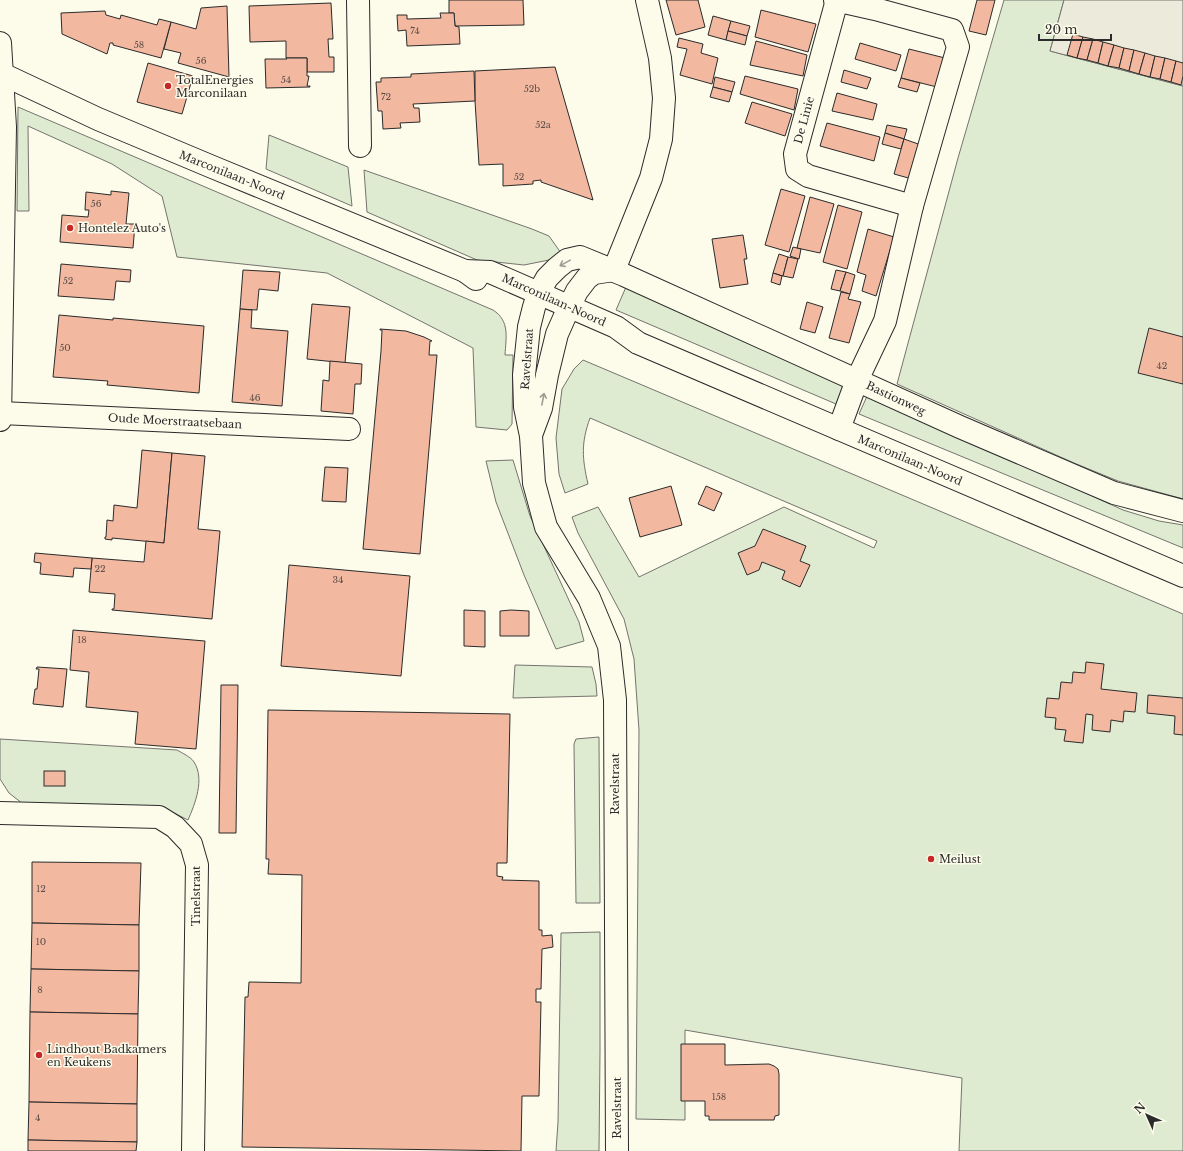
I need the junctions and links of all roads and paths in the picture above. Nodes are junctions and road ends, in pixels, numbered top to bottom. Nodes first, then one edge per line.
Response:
1 (358, 0) edge
2 (647, 0) edge
3 (836, 0) edge
4 (876, 5) edge
5 (0, 43) edge
6 (0, 74) edge
7 (360, 146) dead end
8 (912, 206) junction
9 (614, 270) junction
10 (536, 300) junction
11 (566, 313) junction
12 (857, 380) junction
13 (0, 416) edge
14 (349, 429) dead end
15 (839, 429) junction
16 (531, 436) junction
17 (1183, 511) edge
18 (1183, 576) edge
19 (0, 813) edge
20 (193, 1151) edge
21 (617, 1151) edge

1 - 7 street
2 - 9 street
3 - 4 street, De Linie
3 - 8 street, De Linie
4 - 8 street, De Linie
5 - 6 street, Oude Moerstraatsebaan
6 - 10 street, Marconilaan-Noord
6 - 13 street, Oude Moerstraatsebaan
8 - 12 street, De Linie
9 -> 10 street, Bastionweg
9 - 11 street
9 - 12 street, Bastionweg
10 - 11 street, Marconilaan-Noord
10 - 16 street, Ravelstraat
11 - 15 street, Marconilaan-Noord
16 -> 11 street, Ravelstraat
12 - 15 street, De Linie
12 - 17 street, Bastionweg
13 - 14 street, Oude Moerstraatsebaan
15 - 18 street, Marconilaan-Noord
16 - 21 street, Ravelstraat
19 - 20 street, Tinelstraat

